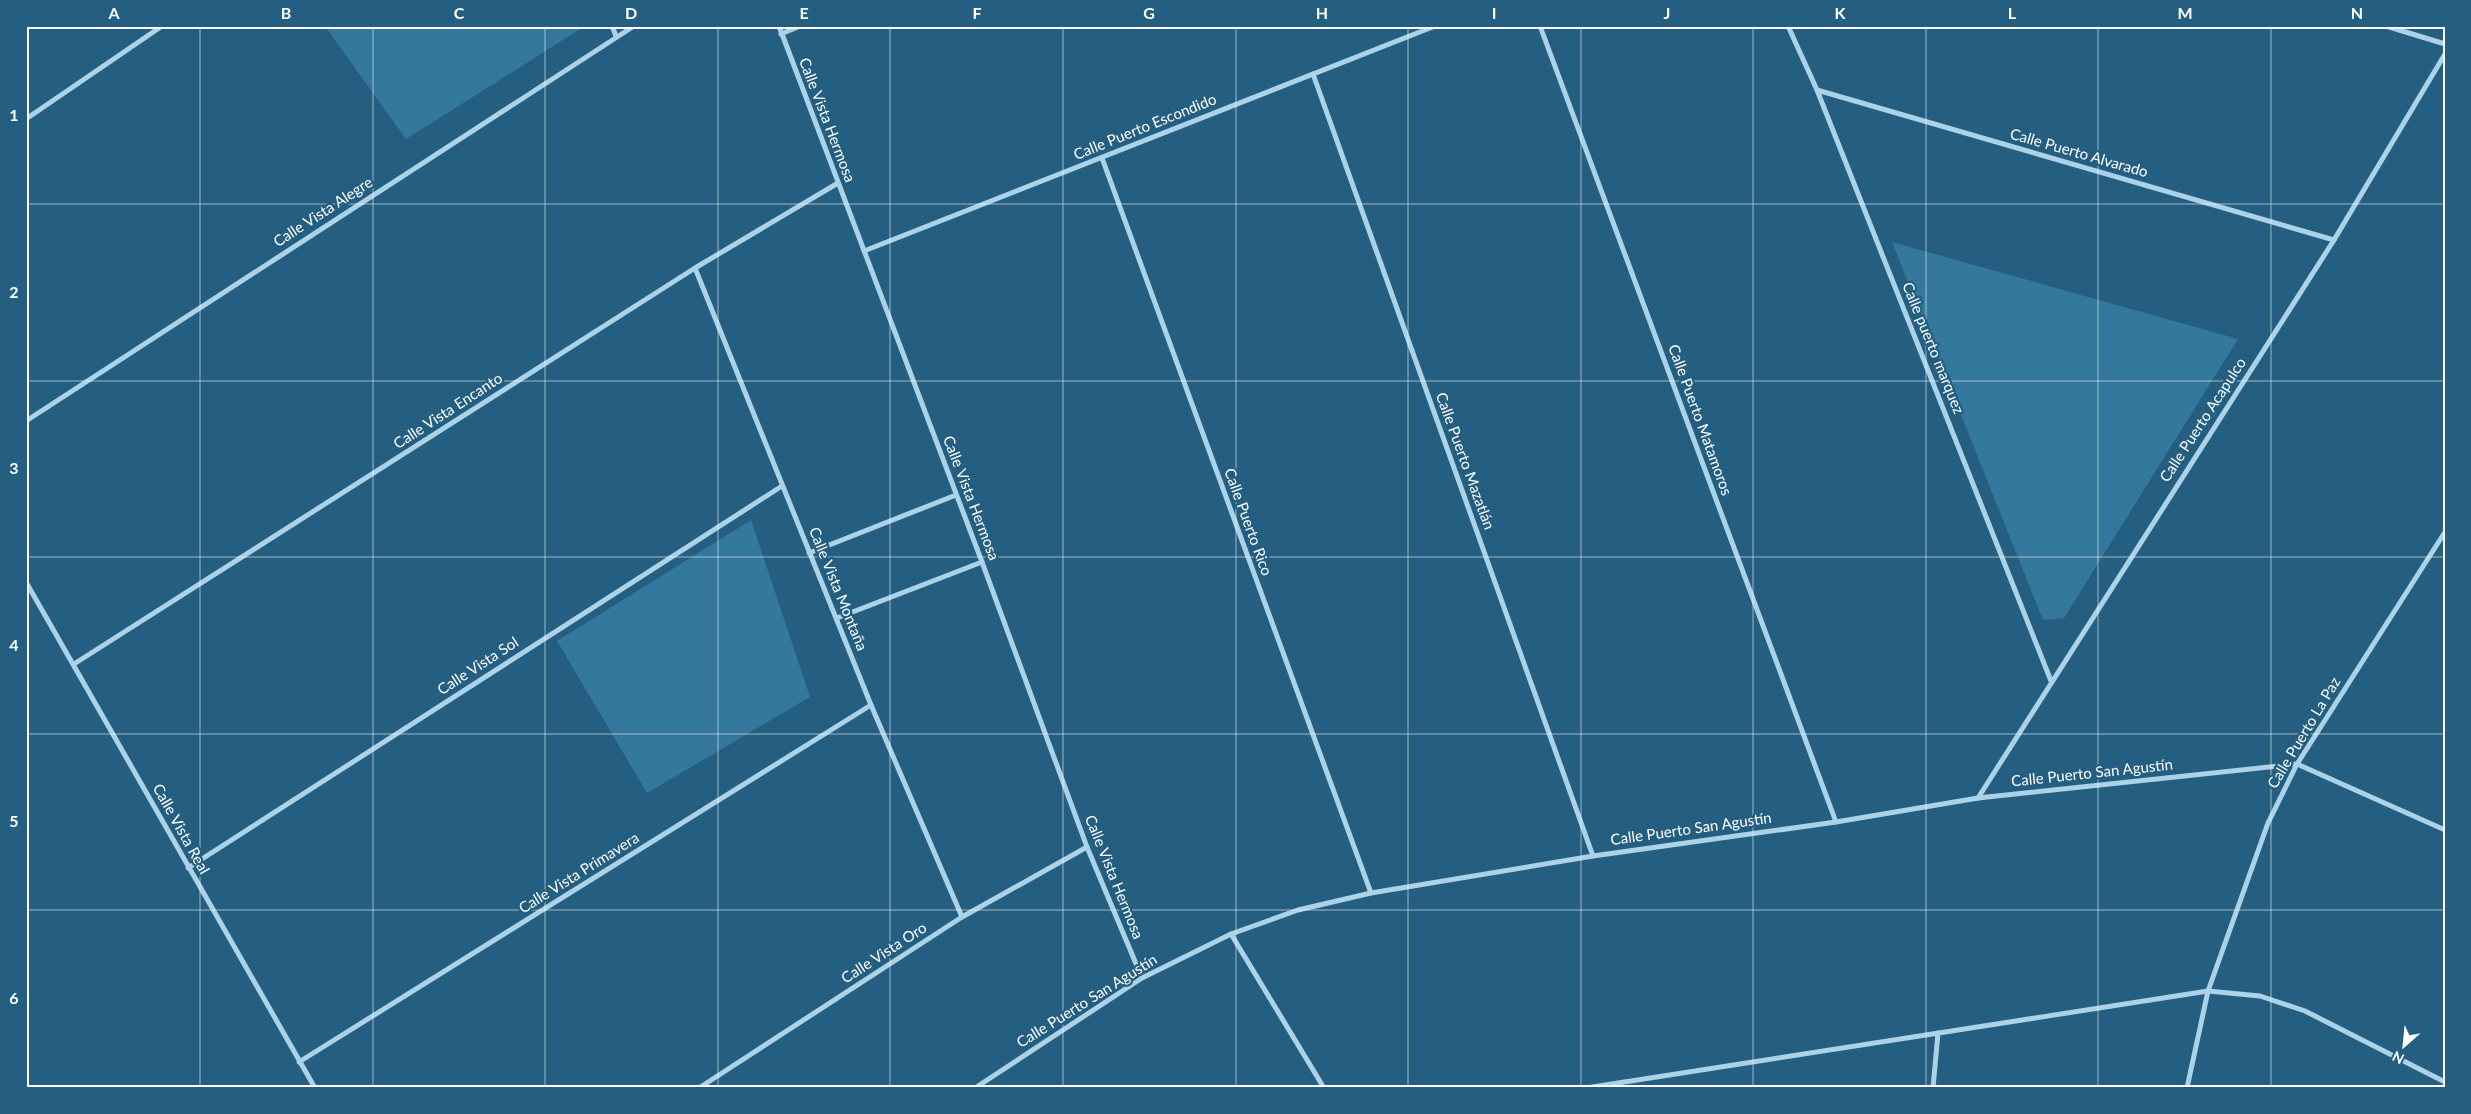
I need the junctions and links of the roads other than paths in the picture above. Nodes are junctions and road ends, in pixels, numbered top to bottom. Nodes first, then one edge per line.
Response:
1 (162, 26) edge
2 (612, 26) edge
3 (634, 26) edge
4 (779, 26) edge
5 (800, 26) edge
6 (1435, 26) edge
7 (1540, 26) edge
8 (1788, 26) edge
9 (2386, 26) edge
10 (782, 34) junction
11 (616, 36) junction
12 (2445, 44) edge
13 (2445, 54) edge
14 (1313, 74) junction
15 (1817, 90) junction
16 (26, 118) edge
17 (1102, 158) junction
18 (838, 183) junction
19 (2334, 240) junction
20 (864, 251) junction
21 (695, 268) junction
22 (26, 420) edge
23 (782, 486) junction
24 (956, 495) junction
25 (2445, 532) edge
26 (810, 553) junction
27 (982, 562) junction
28 (26, 582) edge
29 (837, 618) junction
30 (74, 664) junction
31 (2051, 681) junction
32 (872, 705) junction
33 (2297, 764) junction
34 (1978, 798) junction
35 (1836, 822) junction
36 (2445, 830) edge
37 (1087, 847) junction
38 (1593, 856) junction
39 (188, 868) junction
40 (1371, 893) junction
41 (962, 917) junction
42 (1231, 934) junction
43 (1142, 978) junction
44 (2208, 991) junction
45 (1938, 1033) junction
46 (299, 1062) junction
47 (2445, 1082) edge
48 (315, 1088) edge
49 (699, 1088) edge
50 (975, 1088) edge
51 (1324, 1088) edge
52 (1586, 1088) edge
53 (1934, 1088) edge
54 (2187, 1088) edge

1 - 16 street
2 - 11 street
3 - 11 street, Calle Vista Alegre
4 - 10 street, Calle Vista Hermosa
5 - 10 street
6 - 14 street, Calle Puerto Escondido
7 - 35 street, Calle Puerto Matamoros
8 - 15 street, Calle puerto marquez
9 - 12 street
10 - 18 street, Calle Vista Hermosa
11 - 22 street, Calle Vista Alegre
13 - 19 street, Calle Puerto Acapulco
14 - 17 street, Calle Puerto Escondido
14 - 38 street, Calle Puerto Mazatlán
15 - 19 street, Calle Puerto Alvarado
15 - 31 street, Calle puerto marquez
17 - 20 street, Calle Puerto Escondido
17 - 40 street, Calle Puerto Rico
18 - 20 street, Calle Vista Hermosa
18 - 21 street, Calle Vista Encanto
19 - 31 street, Calle Puerto Acapulco
20 - 24 street, Calle Vista Hermosa
21 - 23 street, Calle Vista Montaña
21 - 30 street, Calle Vista Encanto
23 - 26 street, Calle Vista Montaña
23 - 39 street, Calle Vista Sol
24 - 26 street
24 - 27 street, Calle Vista Hermosa
25 - 33 street, Calle Puerto La Paz
26 - 29 street, Calle Vista Montaña
27 - 29 street
27 - 37 street, Calle Vista Hermosa
28 - 30 street, Calle Vista Real
29 - 32 street, Calle Vista Montaña
30 - 39 street, Calle Vista Real
31 - 34 street, Calle Puerto Acapulco
32 - 41 street, Calle Vista Montaña
32 - 46 street, Calle Vista Primavera
33 - 34 street, Calle Puerto San Agustín
33 - 36 street
33 - 44 street, Calle Puerto La Paz
34 - 35 street, Calle Puerto San Agustín
35 - 38 street, Calle Puerto San Agustín
37 - 41 street, Calle Vista Oro
37 - 43 street, Calle Vista Hermosa
38 - 40 street, Calle Puerto San Agustín
39 - 46 street, Calle Vista Real
40 - 42 street, Calle Puerto San Agustín
41 - 49 street, Calle Vista Oro
42 - 43 street, Calle Puerto San Agustín
42 - 51 street
43 - 50 street, Calle Puerto San Agustín
44 - 45 street
44 - 47 street
44 - 54 street, Calle Puerto La Paz
45 - 52 street
45 - 53 street
46 - 48 street, Calle Vista Real

